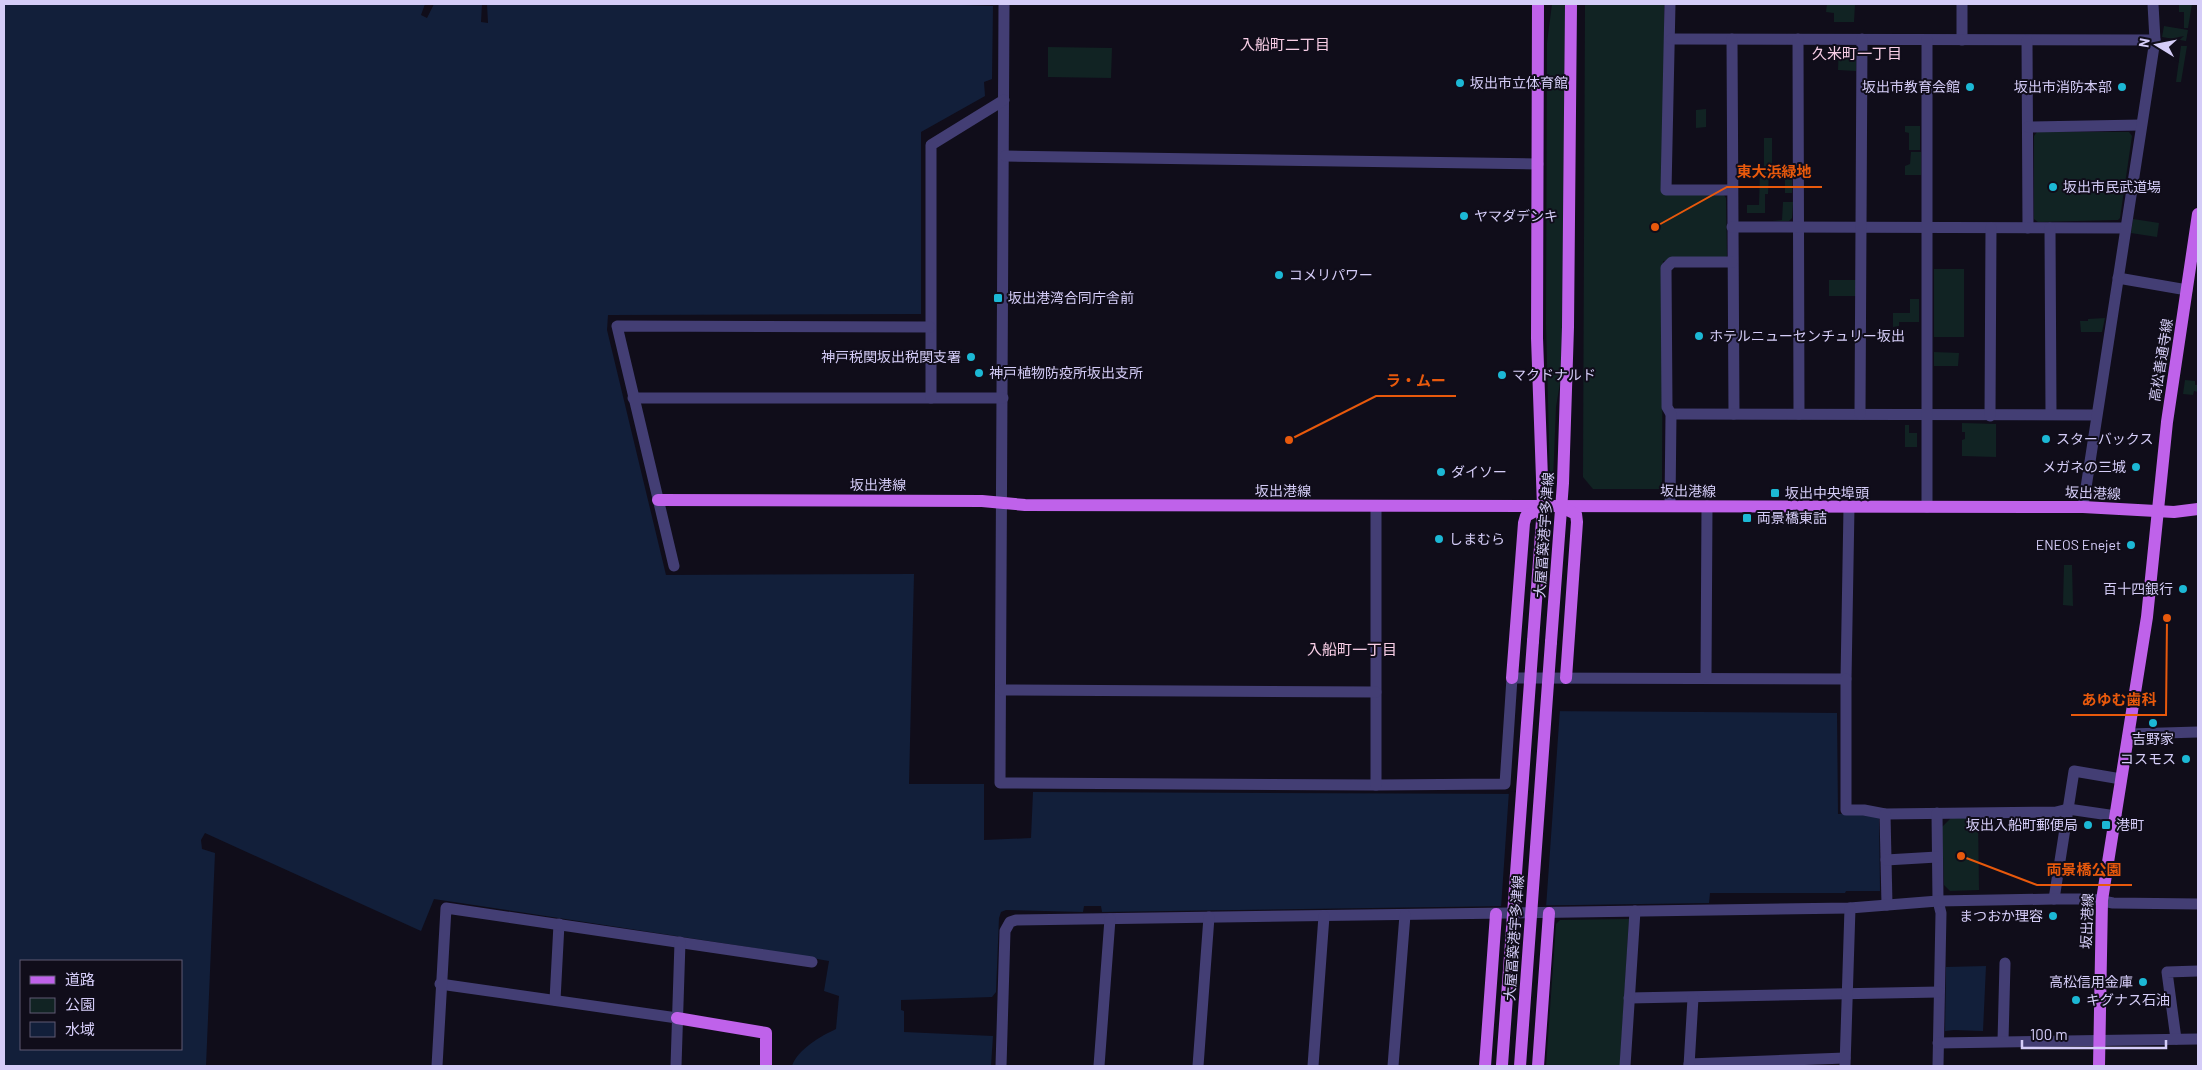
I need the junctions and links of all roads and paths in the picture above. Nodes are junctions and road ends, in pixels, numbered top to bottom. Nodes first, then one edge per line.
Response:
1 (1004, 4) edge
2 (1538, 4) edge
3 (1571, 4) edge
4 (1670, 4) edge
5 (1962, 4) edge
6 (2153, 4) edge
7 (1671, 39) junction
8 (1732, 39) junction
9 (1798, 39) junction
10 (1862, 40) junction
11 (1927, 40) junction
12 (1962, 40) junction
13 (2154, 40) junction
14 (2027, 41) junction
15 (1004, 100) junction
16 (2141, 125) junction
17 (2028, 127) junction
18 (1005, 156) junction
19 (1538, 164) junction
20 (1731, 190) junction
21 (2198, 214) edge
22 (1862, 226) junction
23 (1732, 227) junction
24 (1797, 227) junction
25 (1928, 228) junction
26 (1991, 228) junction
27 (2028, 228) junction
28 (2050, 228) junction
29 (2125, 228) junction
30 (1732, 262) junction
31 (2118, 278) junction
32 (2187, 290) junction
33 (930, 327) junction
34 (633, 398) junction
35 (931, 398) junction
36 (1003, 398) junction
37 (1671, 414) junction
38 (1734, 414) junction
39 (1798, 414) junction
40 (1860, 414) junction
41 (2051, 414) junction
42 (1927, 415) junction
43 (2096, 415) junction
44 (1990, 416) junction
45 (658, 500) junction
46 (1003, 503) junction
47 (1670, 505) junction
48 (1376, 506) junction
49 (1707, 506) junction
50 (1543, 507) junction
51 (1561, 507) junction
52 (1849, 507) junction
53 (1927, 507) junction
54 (2082, 507) junction
55 (2198, 510) edge
56 (2158, 511) junction
57 (674, 566) dead end
58 (1706, 677) junction
59 (1512, 678) junction
60 (1566, 678) junction
61 (1846, 678) junction
62 (1001, 690) junction
63 (1376, 692) junction
64 (2198, 732) edge
65 (2129, 734) junction
66 (2121, 779) junction
67 (1376, 785) junction
68 (2068, 810) junction
69 (1937, 813) junction
70 (1885, 814) junction
71 (2116, 816) junction
72 (1937, 857) junction
73 (1886, 860) junction
74 (2054, 899) junction
75 (2102, 900) junction
76 (1938, 901) junction
77 (2198, 904) edge
78 (1887, 905) junction
79 (1850, 908) junction
80 (1635, 911) junction
81 (1549, 913) junction
82 (1496, 914) junction
83 (1405, 915) junction
84 (1324, 916) junction
85 (1208, 917) junction
86 (1110, 918) junction
87 (559, 924) junction
88 (680, 942) junction
89 (812, 962) dead end
90 (2005, 963) dead end
91 (2198, 970) edge
92 (440, 984) junction
93 (1938, 992) junction
94 (1847, 993) junction
95 (1629, 998) junction
96 (1693, 998) junction
97 (555, 1000) junction
98 (677, 1018) junction
99 (2176, 1039) junction
100 (2198, 1039) edge
101 (2099, 1040) junction
102 (2003, 1041) junction
103 (1938, 1043) junction
104 (1845, 1062) edge
105 (1689, 1065) edge
106 (437, 1066) edge
107 (676, 1066) edge
108 (766, 1066) edge
109 (1001, 1066) edge
110 (1099, 1066) edge
111 (1198, 1066) edge
112 (1313, 1066) edge
113 (1393, 1066) edge
114 (1485, 1066) edge
115 (1502, 1066) edge
116 (1520, 1066) edge
117 (1538, 1066) edge
118 (1625, 1066) edge
119 (1938, 1066) edge
120 (2099, 1066) edge

1 - 15 street
2 - 19 main road, 大屋冨築港宇多津線
3 - 51 main road, 大屋冨築港宇多津線
4 - 7 street
5 - 12 street
6 - 13 street
7 - 8 street
7 - 20 street
8 - 9 street
8 - 20 street
9 - 10 street
9 - 24 street
10 - 11 street
10 - 22 street
11 - 12 street
11 - 25 street
12 - 14 street
13 - 14 street
13 - 16 street
14 - 17 street
15 - 18 street
15 - 33 street
16 - 17 street
16 - 29 street
17 - 27 street
18 - 19 street
18 - 36 street
19 - 50 main road, 大屋冨築港宇多津線
20 - 23 street
21 - 32 main road, 高松善通寺線
22 - 24 street
22 - 25 street
22 - 40 street
23 - 24 street
23 - 30 street
24 - 39 street
25 - 26 street
25 - 42 street
26 - 27 street
26 - 44 street
27 - 28 street
28 - 29 street
28 - 41 street
29 - 31 street
30 - 37 street
30 - 38 street
31 - 32 street
31 - 43 street
32 - 56 main road, 高松善通寺線
33 - 34 street
33 - 35 street
34 - 35 street
34 - 45 street
35 - 36 street
36 - 46 street
37 - 38 street
37 - 47 street
38 - 39 street
39 - 40 street
40 - 42 street
41 - 43 street
41 - 44 street
42 - 44 street
42 - 53 street
43 - 54 street
45 - 46 main road, 坂出港線
45 - 57 street
46 - 48 main road, 坂出港線
46 - 62 street
47 - 49 main road, 坂出港線
47 - 51 main road, 坂出港線
48 - 50 main road, 坂出港線
48 - 63 street
49 - 52 main road, 坂出港線
49 - 58 street
50 - 51 main road, 坂出港線
50 - 59 main road
50 - 115 main road, 大屋冨築港宇多津線, bridge
51 - 60 main road
51 - 116 main road, 大屋冨築港宇多津線, bridge
52 - 53 main road, 坂出港線
52 - 61 street
53 - 54 main road, 坂出港線
54 - 56 main road, 坂出港線
55 - 56 main road
56 - 65 main road, 坂出港線
58 - 60 street
58 - 61 street
59 - 60 street
59 - 67 street
61 - 70 street
62 - 63 street
62 - 67 street
63 - 67 street
64 - 65 street
65 - 66 main road, 坂出港線
66 - 68 street
66 - 71 main road, 坂出港線
68 - 69 street
68 - 71 street
68 - 74 street
69 - 70 street
69 - 72 street
70 - 73 street
71 - 75 main road, 坂出港線
72 - 73 street
72 - 76 street
73 - 78 street
74 - 75 street
74 - 76 street
75 - 77 street
75 - 101 main road, 坂出港線
76 - 78 street
76 - 93 street
78 - 79 street
79 - 80 street
79 - 94 street
80 - 81 street
80 - 95 street
81 - 82 street
81 - 117 main road
82 - 83 street
82 - 114 main road
83 - 84 street
83 - 113 street
84 - 85 street
84 - 112 street
85 - 86 street
85 - 111 street
86 - 109 street
86 - 110 street
87 - 88 street
87 - 92 street
87 - 97 street
88 - 89 street
88 - 98 street
90 - 102 street
91 - 99 street
92 - 97 street
92 - 106 street
93 - 94 street
93 - 103 street
94 - 96 street
94 - 104 street
95 - 96 street
95 - 118 street
96 - 105 street
97 - 98 street
98 - 107 street
98 - 108 main road
99 - 100 street
99 - 101 street
101 - 102 street
101 - 120 main road, 坂出港線
102 - 103 street
103 - 119 street
104 - 105 street

